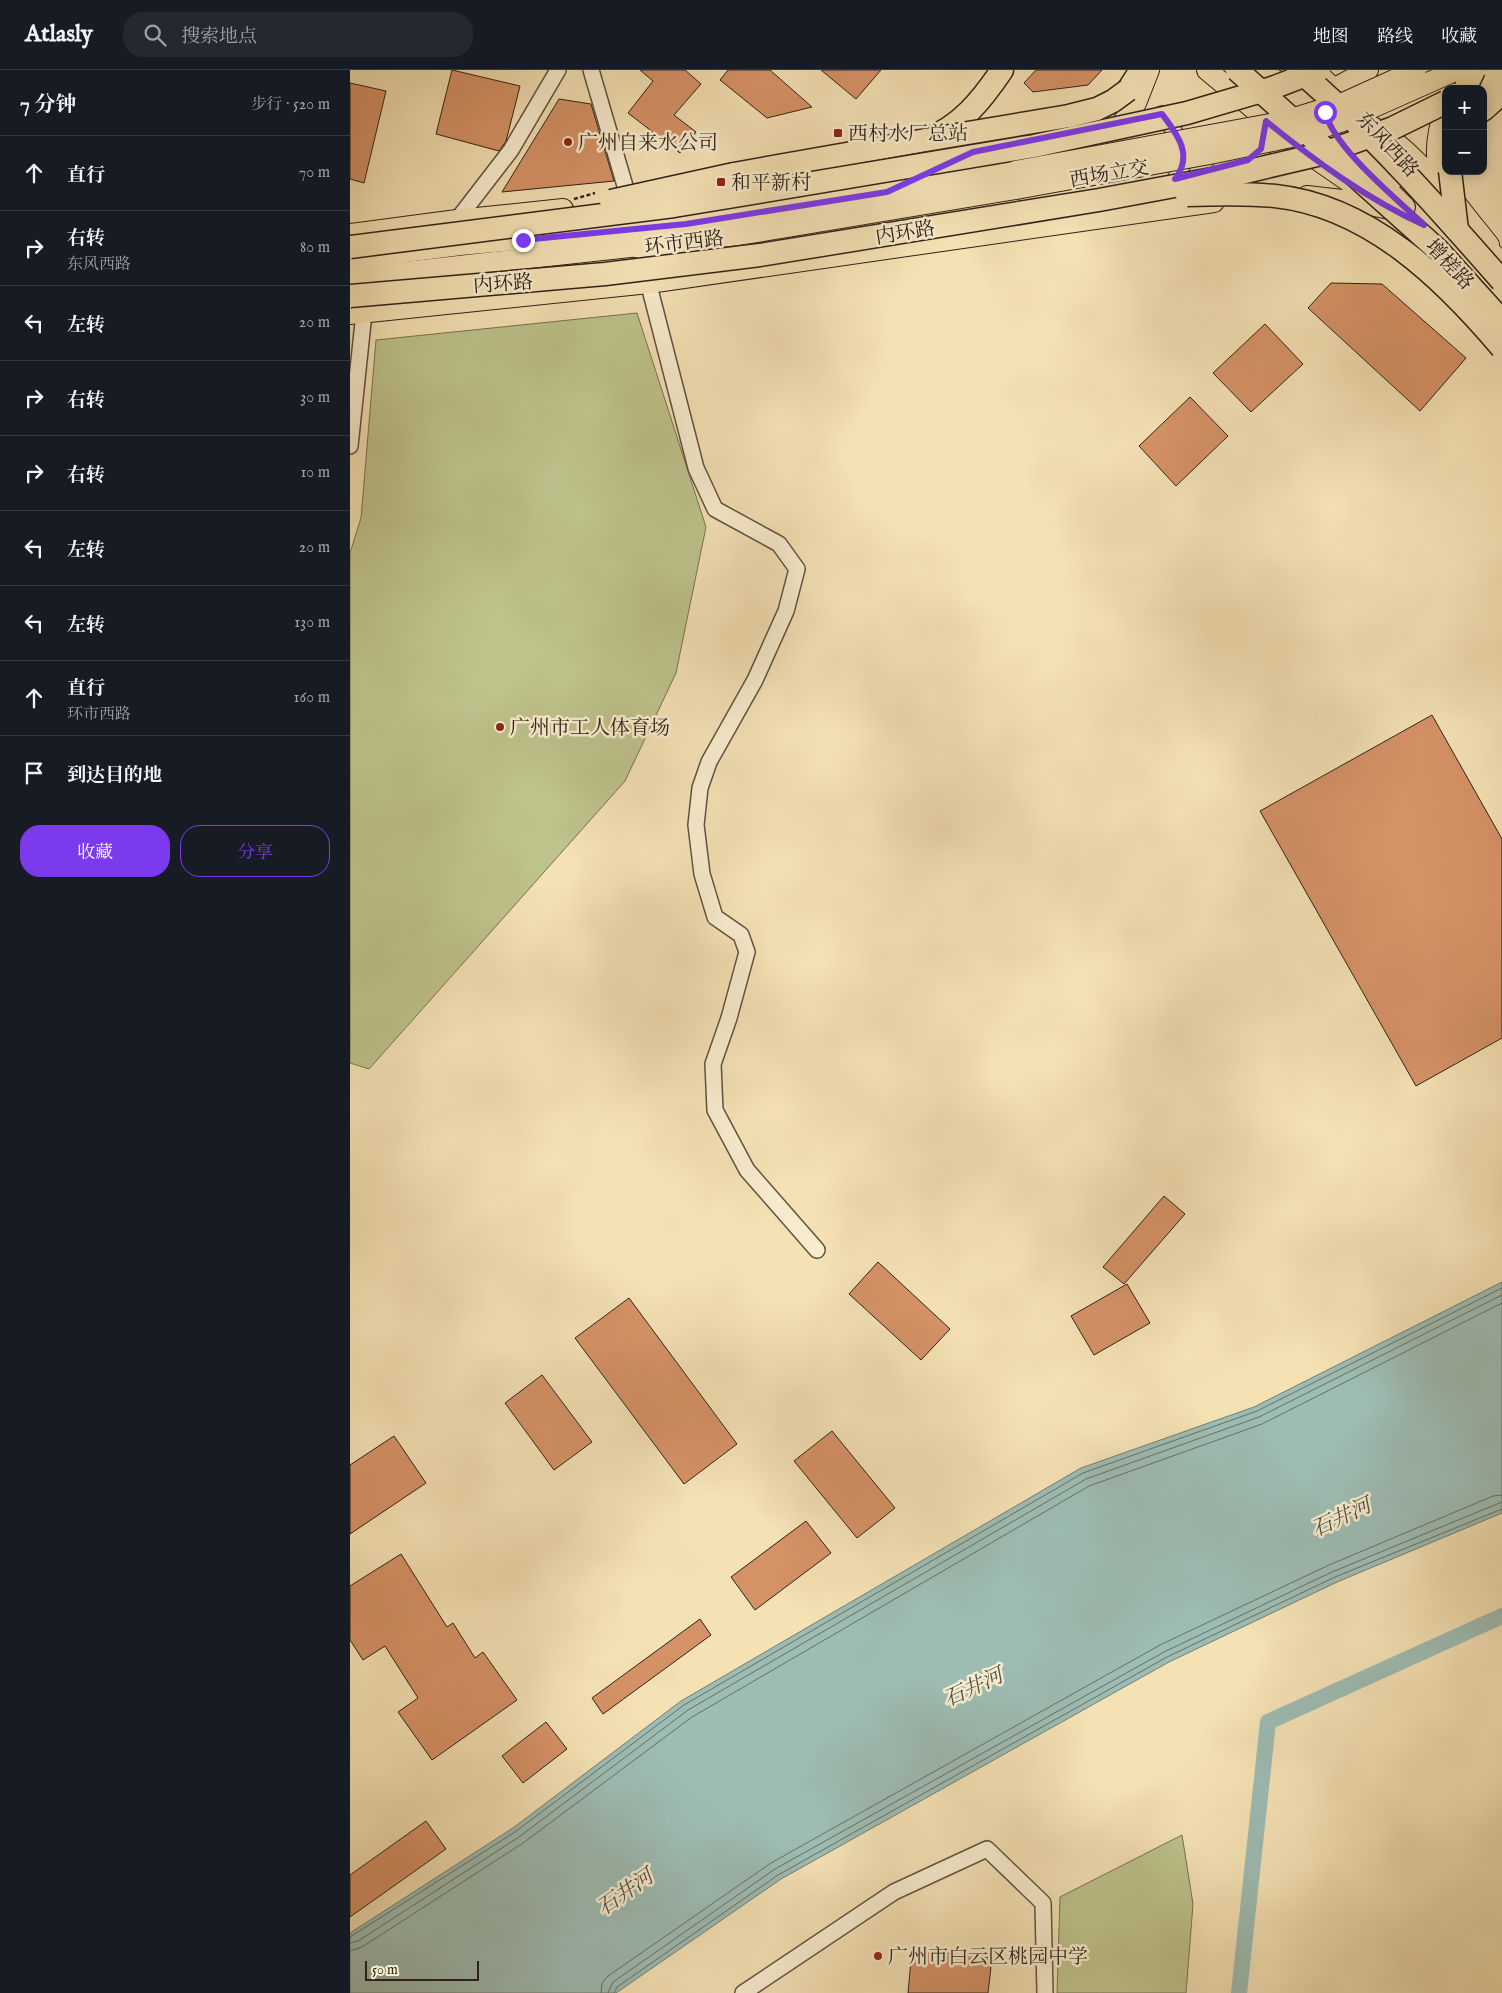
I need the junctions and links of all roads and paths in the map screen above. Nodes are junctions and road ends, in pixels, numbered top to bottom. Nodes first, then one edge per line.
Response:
1 (558, 70) edge
2 (591, 70) edge
3 (1002, 70) edge
4 (1141, 70) edge
5 (1149, 70) edge
6 (1207, 70) edge
7 (1237, 70) edge
8 (1262, 70) edge
9 (1298, 70) edge
10 (1314, 70) edge
11 (1319, 70) edge
12 (1368, 70) edge
13 (1416, 70) edge
14 (1422, 70) edge
15 (1457, 70) edge
16 (1474, 70) edge
17 (1496, 70) edge
18 (1502, 74) edge
19 (1334, 79) edge
20 (1467, 85) edge
21 (1469, 85) edge
22 (1481, 85) edge
23 (1442, 93) edge
24 (1502, 93) edge
25 (1236, 95) junction
26 (1268, 97) junction
27 (1442, 99) edge
28 (1442, 100) edge
29 (1487, 106) edge
30 (1162, 114) junction
31 (1442, 119) edge
32 (1266, 121) junction
33 (1328, 121) junction
34 (1123, 122) junction
35 (1371, 126) junction
36 (926, 140) junction
37 (973, 152) junction
38 (1403, 172) junction
39 (1450, 175) edge
40 (1459, 175) edge
41 (1175, 179) junction
42 (1016, 180) junction
43 (887, 192) junction
44 (1355, 195) junction
45 (1453, 200) junction
46 (630, 203) junction
47 (1387, 213) junction
48 (686, 224) junction
49 (1424, 225) junction
50 (463, 232) junction
51 (350, 234) edge
52 (884, 240) junction
53 (350, 247) edge
54 (639, 248) junction
55 (760, 255) junction
56 (350, 259) edge
57 (507, 261) junction
58 (1502, 264) edge
59 (350, 278) edge
60 (1502, 281) edge
61 (649, 283) junction
62 (1502, 292) edge
63 (350, 296) edge
64 (455, 304) junction
65 (1502, 307) edge
66 (355, 311) edge
67 (1502, 316) edge
68 (1502, 321) edge
69 (1502, 331) edge
70 (1502, 348) edge
71 (350, 446) edge
72 (817, 1250) dead end
73 (743, 1993) edge
74 (1045, 1993) edge

1 - 50 street
2 - 46 street
3 - 36 highway, bridge
4 - 36 highway, bridge
5 - 34 main road
6 - 25 main road
7 - 68 highway, 增槎路, bridge
8 - 26 main road
8 - 33 main road
9 - 38 highway, 增槎路, bridge
10 - 19 main road, 东风西路
11 - 50 highway, bridge
12 - 19 main road
13 - 42 main road, 西场立交, bridge
14 - 23 street
15 - 42 main road, 西场立交, bridge
16 - 20 highway, bridge
17 - 21 main road
18 - 22 highway
19 - 33 main road
19 - 35 main road, 东风西路
24 - 29 highway
25 - 26 main road
25 - 30 main road
25 - 32 main road
26 - 32 main road
26 - 33 main road
27 - 35 main road
28 - 55 highway, 内环路, bridge
30 - 34 main road
30 - 41 street
31 - 45 main road
32 - 41 main road
32 - 44 main road
33 - 35 main road
33 - 38 main road
33 - 49 main road
34 - 37 main road
35 - 38 main road, 东风西路
35 - 45 main road
36 - 50 highway, bridge
37 - 43 main road
37 - 46 main road
38 - 58 main road, 东风西路
38 - 58 main road
38 - 60 highway, 增槎路, bridge
38 - 62 main road
39 - 67 highway, bridge
40 - 58 highway
41 - 52 main road
42 - 43 main road, 环市西路
42 - 54 main road, 环市西路
43 - 48 main road, 环市西路
44 - 47 main road
44 - 52 main road
45 - 58 main road
46 - 48 main road
46 - 50 main road
47 - 49 main road
47 - 69 main road
48 - 50 main road, 环市西路
49 - 65 main road
50 - 51 main road
50 - 53 highway, bridge
50 - 56 main road, 环市西路
52 - 54 main road
52 - 61 main road
54 - 57 main road, 环市西路
54 - 61 street
55 - 63 highway, 内环路, bridge
55 - 70 highway, bridge
57 - 59 main road, 环市西路
57 - 64 main road
61 - 64 main road
61 - 72 street
64 - 66 main road
66 - 71 street
73 - 74 street

